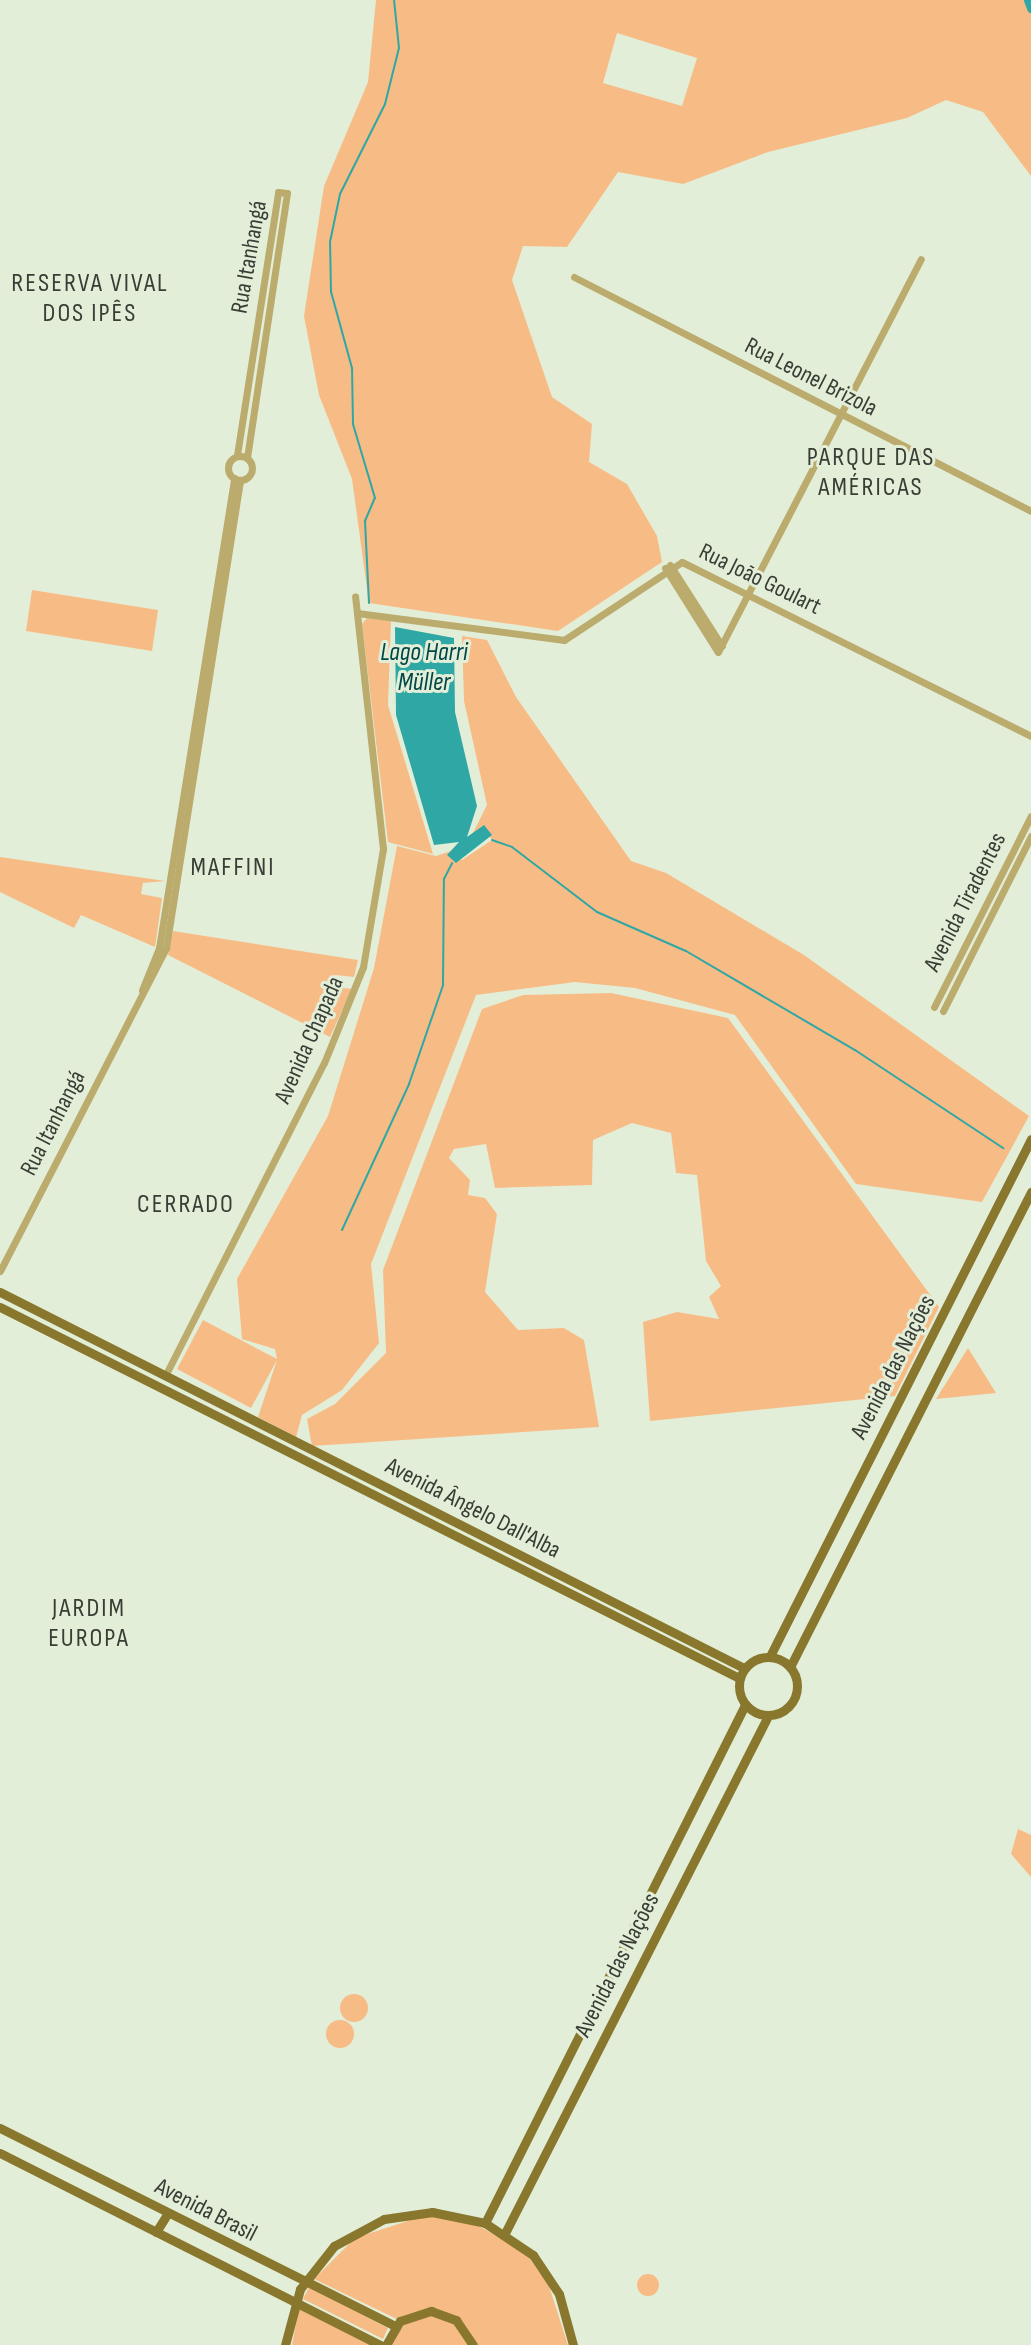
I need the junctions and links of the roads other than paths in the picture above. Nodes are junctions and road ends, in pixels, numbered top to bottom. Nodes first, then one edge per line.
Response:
1 (921, 259) dead end
2 (574, 277) dead end
3 (842, 415) junction
4 (237, 455) junction
5 (247, 457) junction
6 (237, 479) junction
7 (1031, 511) edge
8 (668, 566) junction
9 (750, 596) junction
10 (355, 597) dead end
11 (360, 615) junction
12 (1031, 736) edge
13 (1031, 816) edge
14 (1031, 836) edge
15 (934, 1007) dead end
16 (943, 1011) dead end
17 (1031, 1139) edge
18 (1031, 1192) edge
19 (0, 1271) edge
20 (0, 1292) edge
21 (0, 1307) edge
22 (165, 1376) junction
23 (159, 1387) junction
24 (770, 1656) junction
25 (790, 1667) junction
26 (744, 1668) junction
27 (739, 1678) junction
28 (745, 1705) junction
29 (768, 1716) junction
30 (0, 2128) edge
31 (0, 2153) edge
32 (169, 2214) junction
33 (485, 2223) junction
34 (505, 2233) junction
35 (160, 2234) junction
36 (303, 2281) junction
37 (294, 2302) junction
38 (395, 2326) junction
39 (285, 2345) edge
40 (383, 2345) edge
41 (473, 2345) edge
42 (573, 2345) edge

1 - 3 street
2 - 3 street, Rua Leonel Brizola
3 - 7 street, Rua Leonel Brizola
3 - 9 street
4 - 5 street
4 - 5 street, Rua Itanhangá
4 - 6 street
5 - 6 street
6 - 19 street, Rua Itanhangá
8 - 9 street, Rua João Goulart
8 - 9 street
8 - 11 street, Rua João Goulart
9 - 12 street, Rua João Goulart
10 - 11 street, Avenida Chapada
11 - 22 street, Avenida Chapada
13 - 15 street, Avenida Tiradentes
14 - 16 street, Avenida Tiradentes
17 - 24 main road, Avenida das Nações
18 - 25 main road, Avenida das Nações
20 - 22 main road, Avenida Ângelo Dall'Alba
21 - 23 main road, Avenida Ângelo Dall'Alba
22 - 23 main road
22 - 26 main road, Avenida Ângelo Dall'Alba
23 - 27 main road, Avenida Ângelo Dall'Alba
24 - 25 main road
24 - 26 main road
25 - 29 main road
26 - 27 main road
27 - 28 main road
28 - 29 main road
28 - 33 main road, Avenida das Nações
29 - 34 main road, Avenida das Nações
30 - 32 main road, Avenida Brasil
31 - 35 main road, Avenida Brasil
32 - 35 main road
32 - 36 main road, Avenida Brasil
33 - 34 main road
33 - 36 main road
34 - 42 main road
35 - 37 main road, Avenida Brasil
36 - 37 main road
36 - 38 main road, Avenida Brasil
37 - 39 main road
37 - 40 main road, Avenida Brasil
38 - 40 main road
38 - 41 main road

